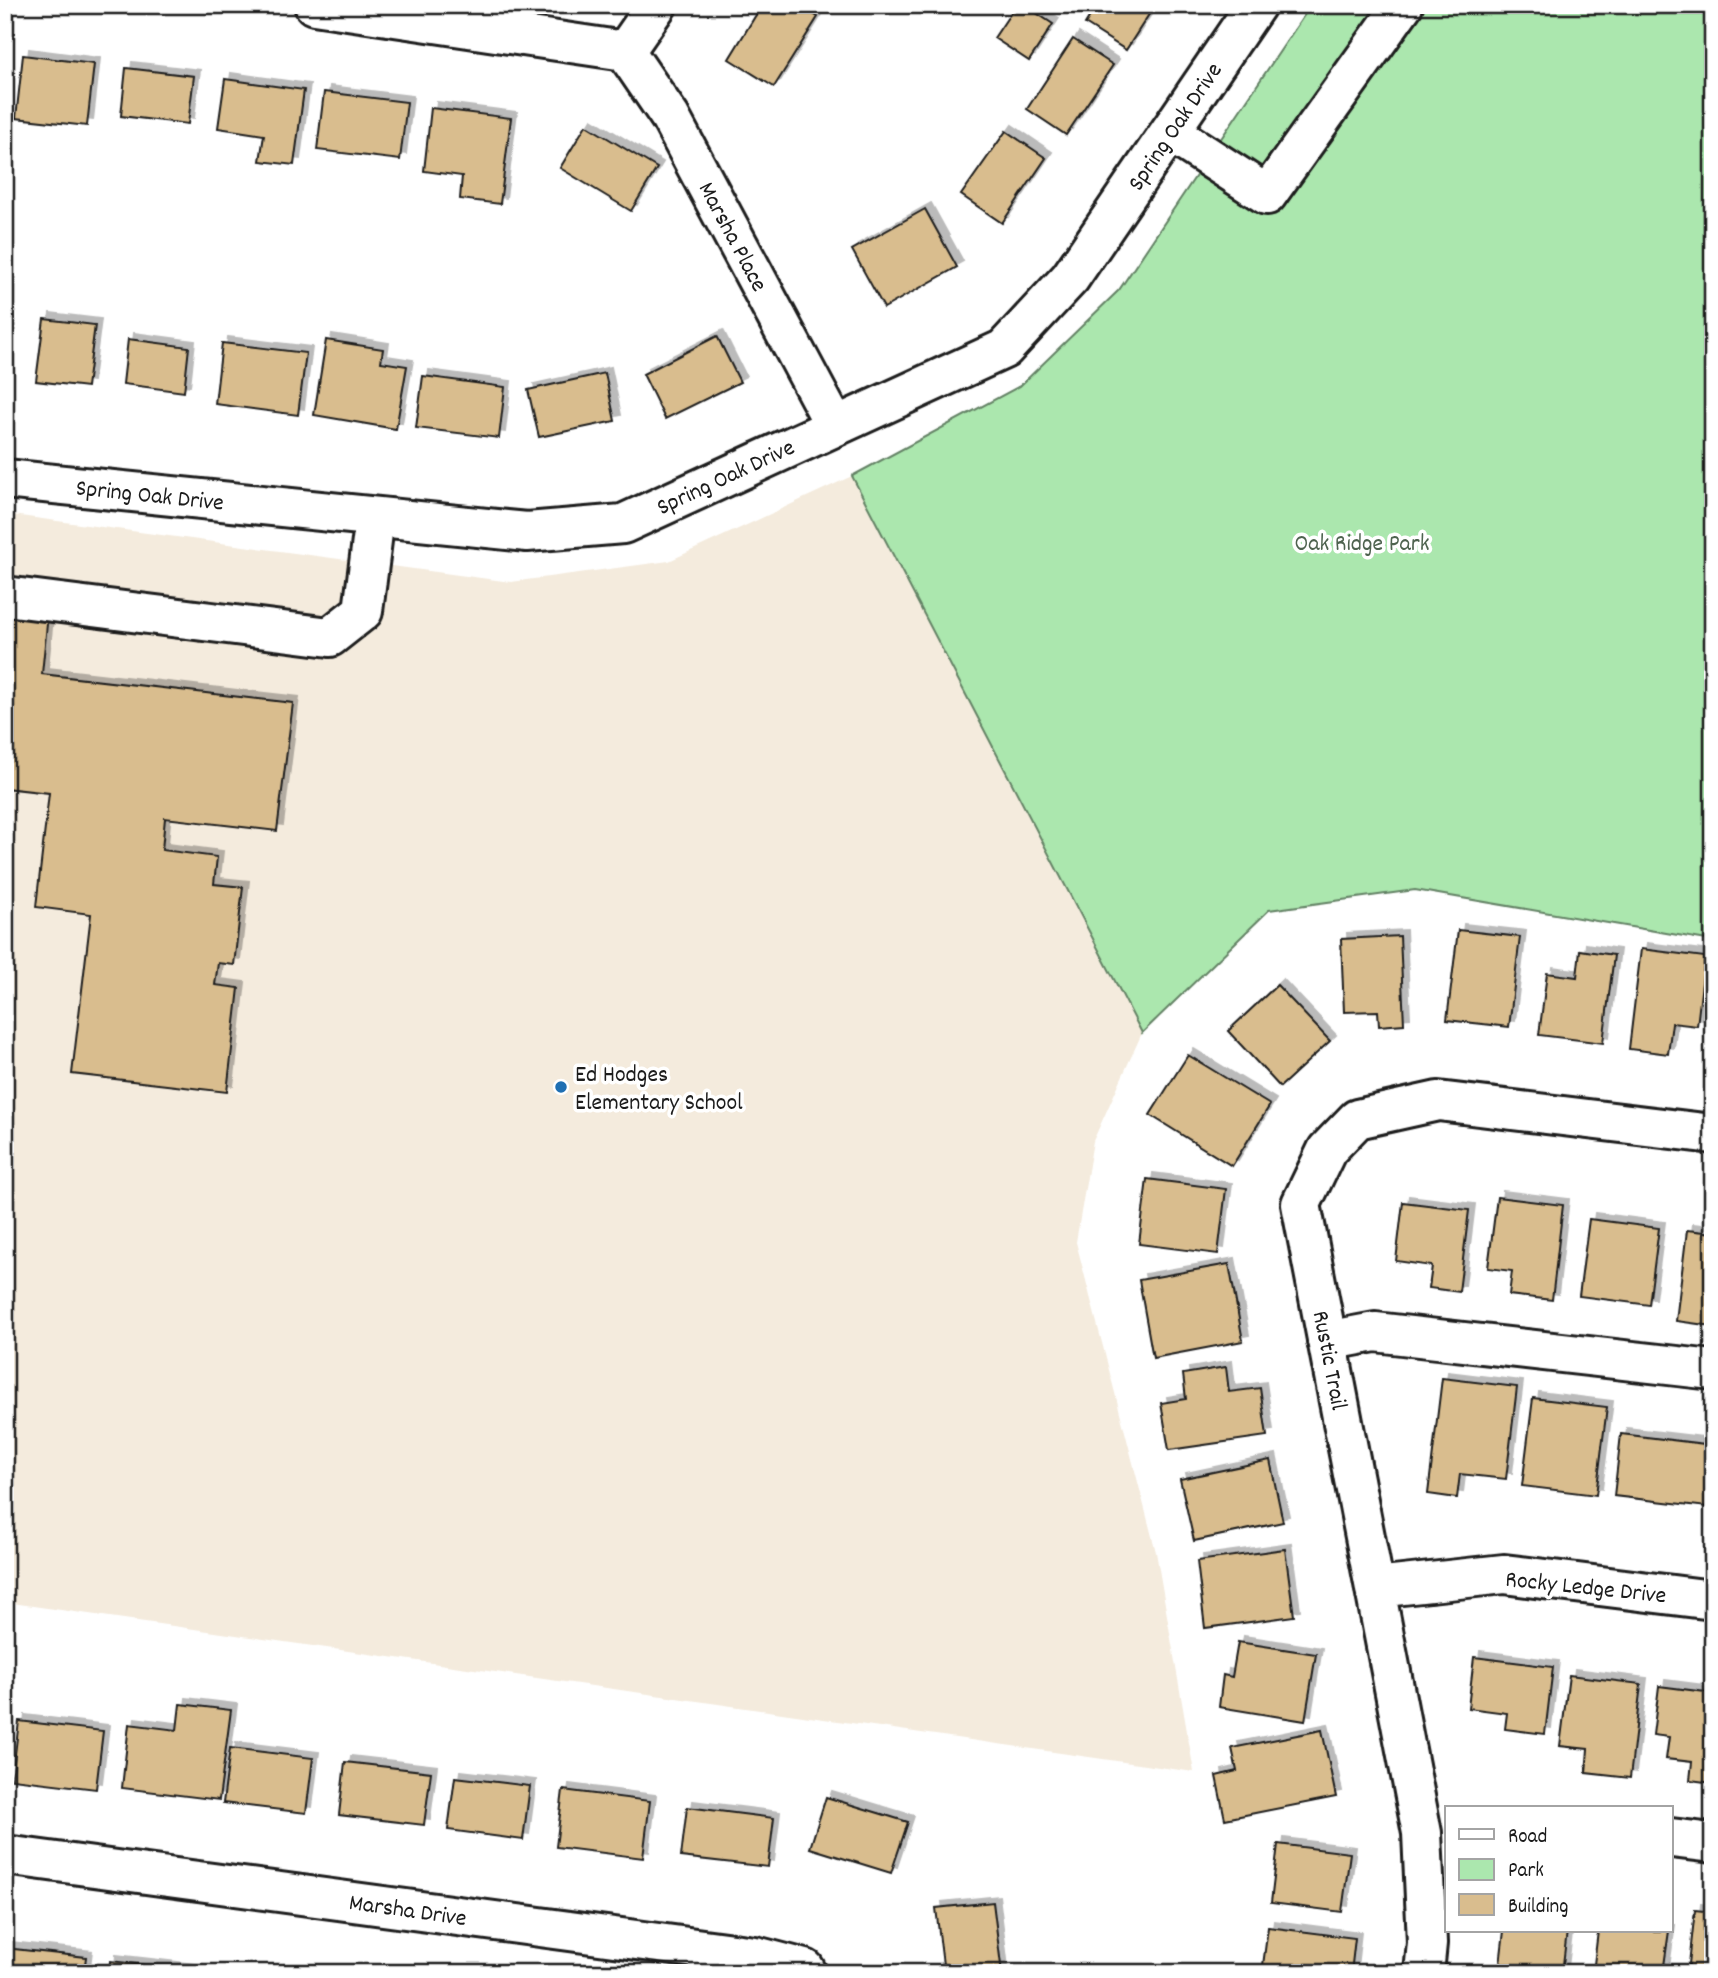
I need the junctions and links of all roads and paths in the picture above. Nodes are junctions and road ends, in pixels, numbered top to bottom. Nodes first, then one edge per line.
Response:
1 (314, 5) edge
2 (657, 5) edge
3 (1256, 5) edge
4 (1403, 5) edge
5 (625, 51) junction
6 (1170, 132) junction
7 (835, 426) junction
8 (5, 479) edge
9 (376, 517) junction
10 (5, 596) edge
11 (1713, 1135) edge
12 (1328, 1341) junction
13 (1713, 1370) edge
14 (1375, 1588) junction
15 (1713, 1600) edge
16 (1432, 1810) edge
17 (1672, 1838) edge
18 (1713, 1843) edge
19 (5, 1855) edge
20 (807, 1973) edge
21 (1424, 1973) edge

1 - 5 street
2 - 5 street
3 - 6 street, Spring Oak Drive
4 - 6 street
5 - 7 street, Marsha Place
6 - 7 street, Spring Oak Drive
7 - 9 street, Spring Oak Drive
8 - 9 street, Spring Oak Drive
9 - 10 street
11 - 12 street, Rustic Trail
12 - 13 street
12 - 14 street, Rustic Trail
14 - 15 street, Rocky Ledge Drive
14 - 16 street, Rustic Trail
16 - 21 street, Rustic Trail
17 - 18 street
19 - 20 street, Marsha Drive

